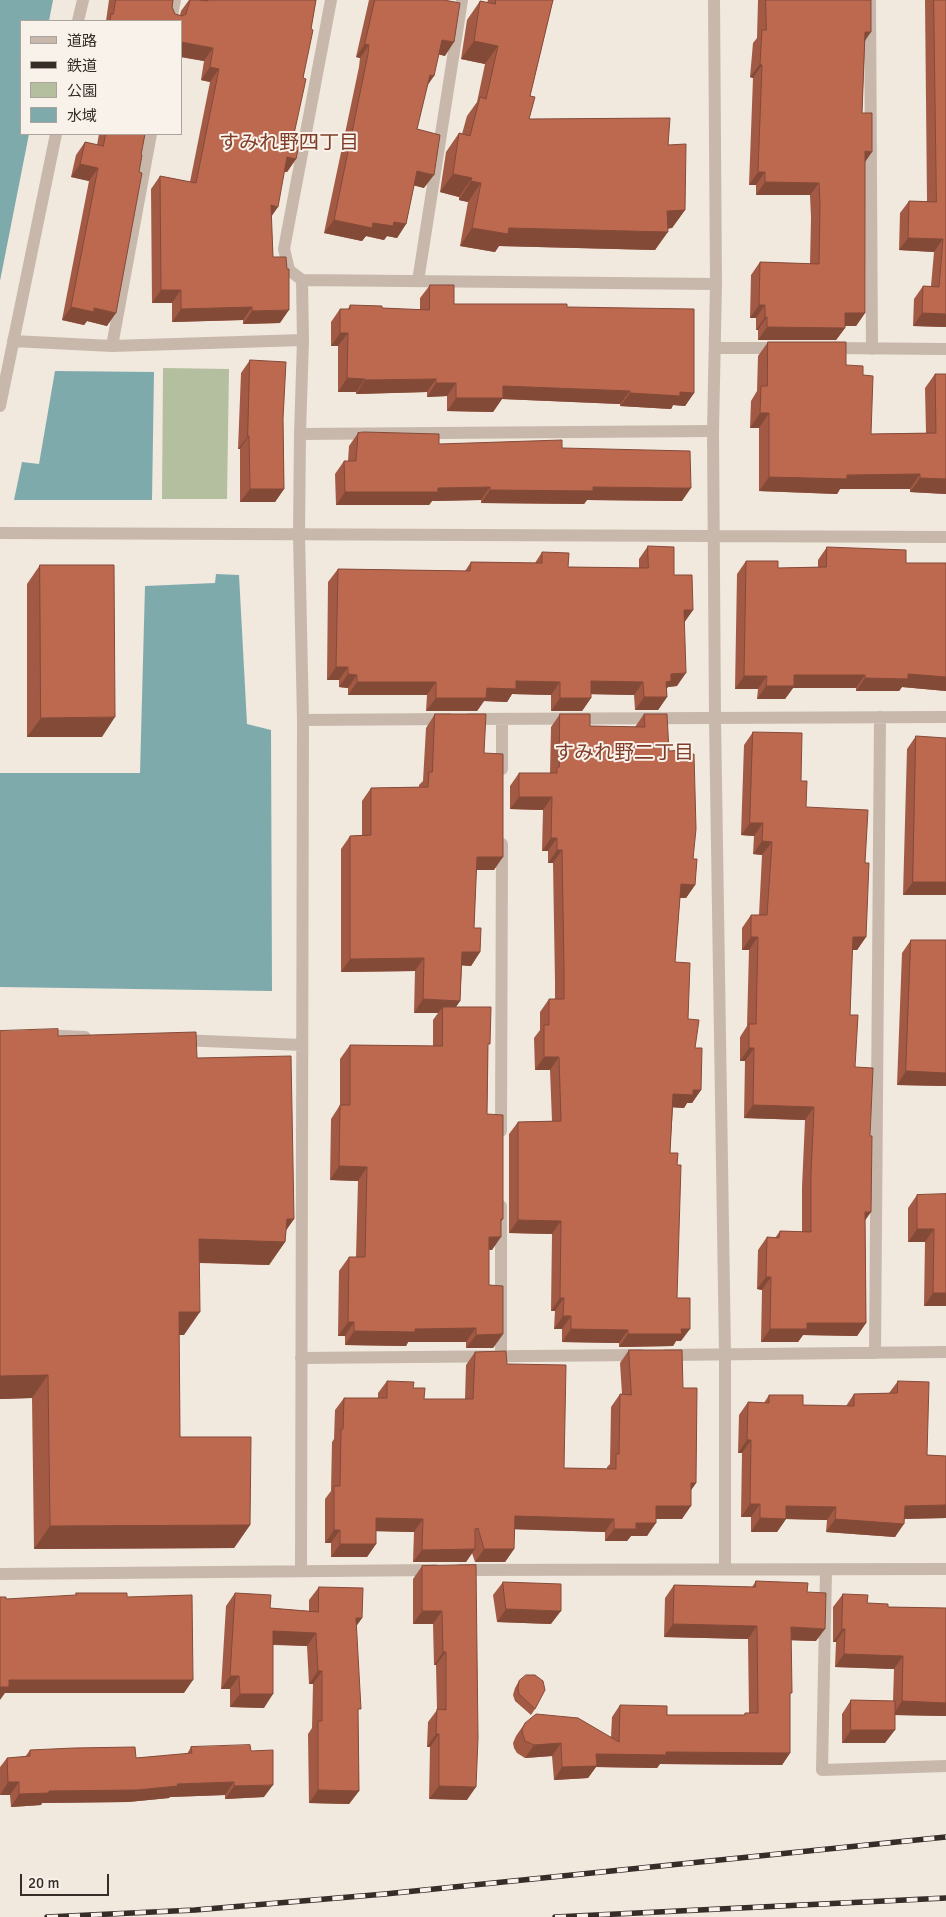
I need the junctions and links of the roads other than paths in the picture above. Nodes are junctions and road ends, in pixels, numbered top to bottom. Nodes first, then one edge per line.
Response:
1 (83, 0) edge
2 (175, 0) edge
3 (331, 0) edge
4 (462, 0) edge
5 (714, 0) edge
6 (870, 0) edge
7 (78, 20) edge
8 (171, 20) edge
9 (56, 135) edge
10 (151, 135) edge
11 (302, 280) junction
12 (418, 281) junction
13 (716, 284) junction
14 (303, 340) junction
15 (13, 341) junction
16 (112, 346) junction
17 (715, 348) junction
18 (794, 348) edge
19 (813, 348) edge
20 (946, 348) edge
21 (872, 349) junction
22 (0, 406) edge
23 (713, 431) junction
24 (300, 434) junction
25 (0, 533) edge
26 (299, 535) junction
27 (714, 536) junction
28 (946, 537) edge
29 (946, 716) edge
30 (880, 717) junction
31 (715, 718) junction
32 (502, 719) junction
33 (303, 720) junction
34 (502, 779) edge
35 (502, 829) edge
36 (29, 1034) edge
37 (98, 1037) edge
38 (166, 1040) edge
39 (302, 1045) junction
40 (501, 1147) edge
41 (501, 1197) edge
42 (946, 1352) edge
43 (875, 1353) junction
44 (725, 1354) junction
45 (501, 1356) junction
46 (301, 1358) junction
47 (725, 1568) junction
48 (946, 1569) edge
49 (301, 1571) junction
50 (826, 1571) junction
51 (0, 1574) edge
52 (946, 1766) edge

1 - 7 street
2 - 8 street
3 - 11 street
4 - 12 street
5 - 13 street
6 - 21 street
9 - 15 street
10 - 16 street
11 - 12 street
11 - 14 street
12 - 13 street
13 - 17 street
14 - 16 street
14 - 24 street
15 - 16 street
15 - 22 street
17 - 18 street
17 - 23 street
19 - 21 street
20 - 21 street
23 - 24 street
23 - 27 street
24 - 26 street
25 - 26 street
26 - 27 street
26 - 33 street
27 - 28 street
27 - 31 street
29 - 30 street
30 - 31 street
30 - 43 street
31 - 32 street
31 - 44 street
32 - 33 street
32 - 34 street
33 - 39 street
35 - 40 street
36 - 37 street
38 - 39 street
39 - 46 street
41 - 45 street
42 - 43 street
43 - 44 street
44 - 45 street
44 - 47 street
45 - 46 street
46 - 49 street
47 - 49 street
47 - 50 street
48 - 50 street
49 - 51 street
50 - 52 street

